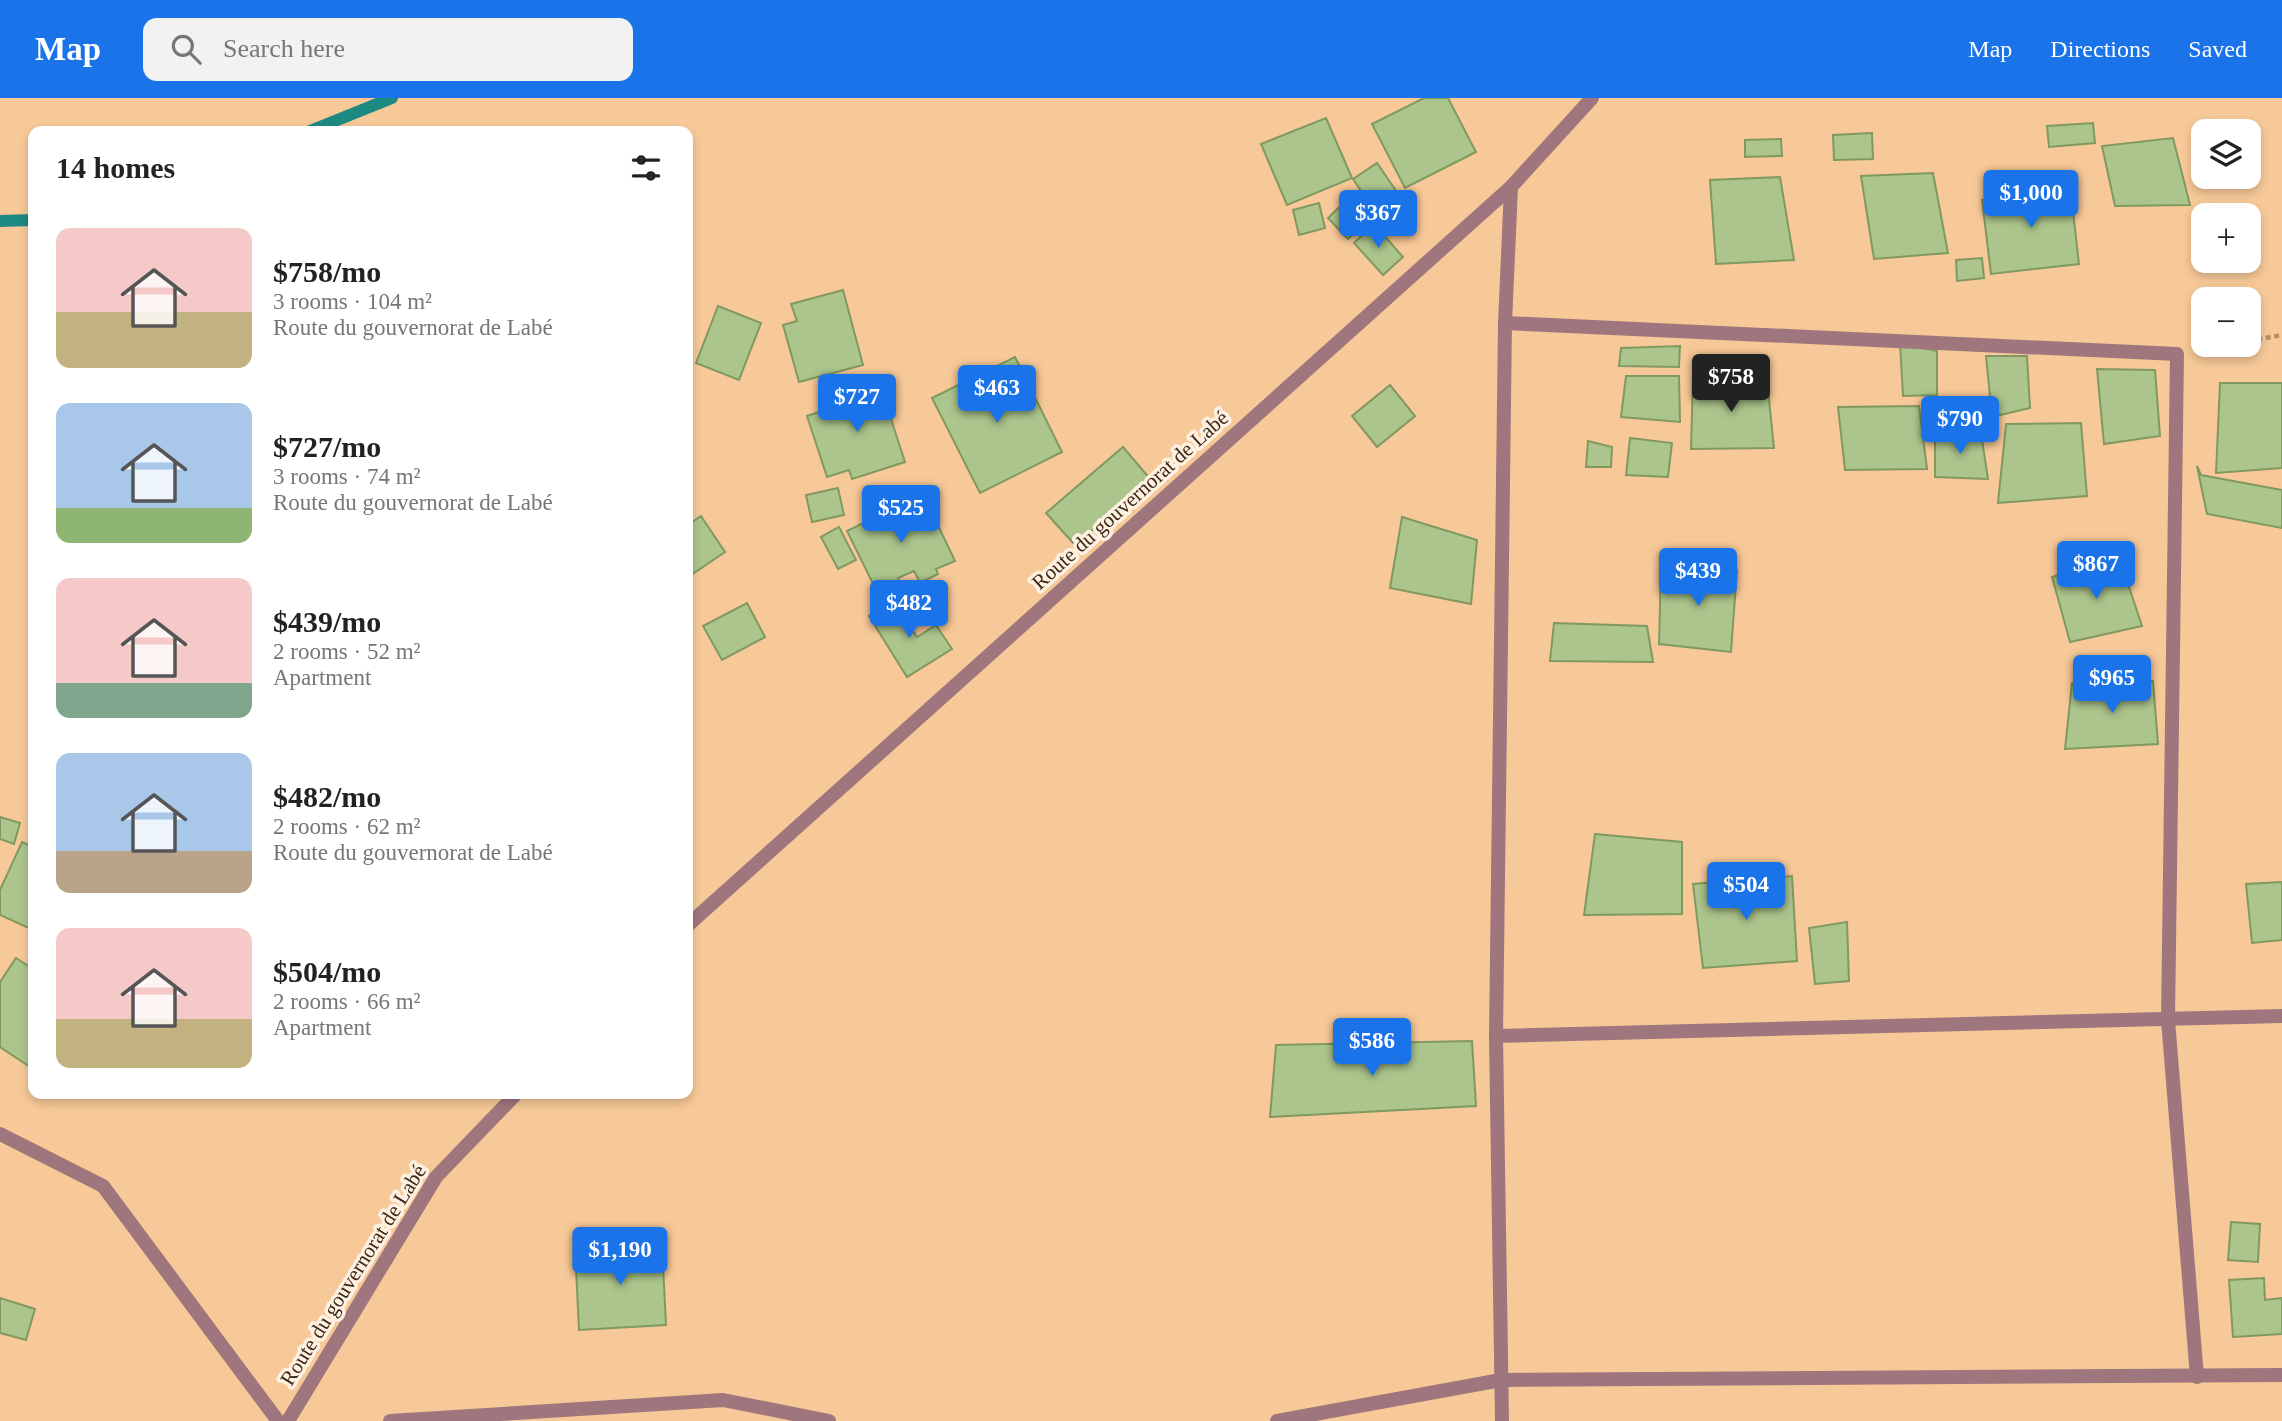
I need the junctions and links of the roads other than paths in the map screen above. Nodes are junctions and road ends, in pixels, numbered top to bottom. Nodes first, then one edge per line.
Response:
1 (1592, 98) edge
2 (1511, 187) junction
3 (1505, 323) junction
4 (693, 921) edge
5 (2282, 1016) edge
6 (2168, 1020) junction
7 (1496, 1036) junction
8 (511, 1099) edge
9 (0, 1134) edge
10 (2282, 1375) edge
11 (2197, 1377) junction
12 (1501, 1380) junction
13 (278, 1421) edge
14 (288, 1421) edge
15 (390, 1421) edge
16 (829, 1421) edge
17 (1277, 1421) edge
18 (1502, 1421) edge

1 - 2 street, Route du gouvernorat de Labé
2 - 3 street
2 - 4 street, Route du gouvernorat de Labé
3 - 6 street
3 - 7 street
5 - 6 street
6 - 7 street
6 - 11 street
7 - 12 street
8 - 14 street, Route du gouvernorat de Labé
9 - 13 street
10 - 11 street
11 - 12 street
12 - 17 street
12 - 18 street
15 - 16 street

